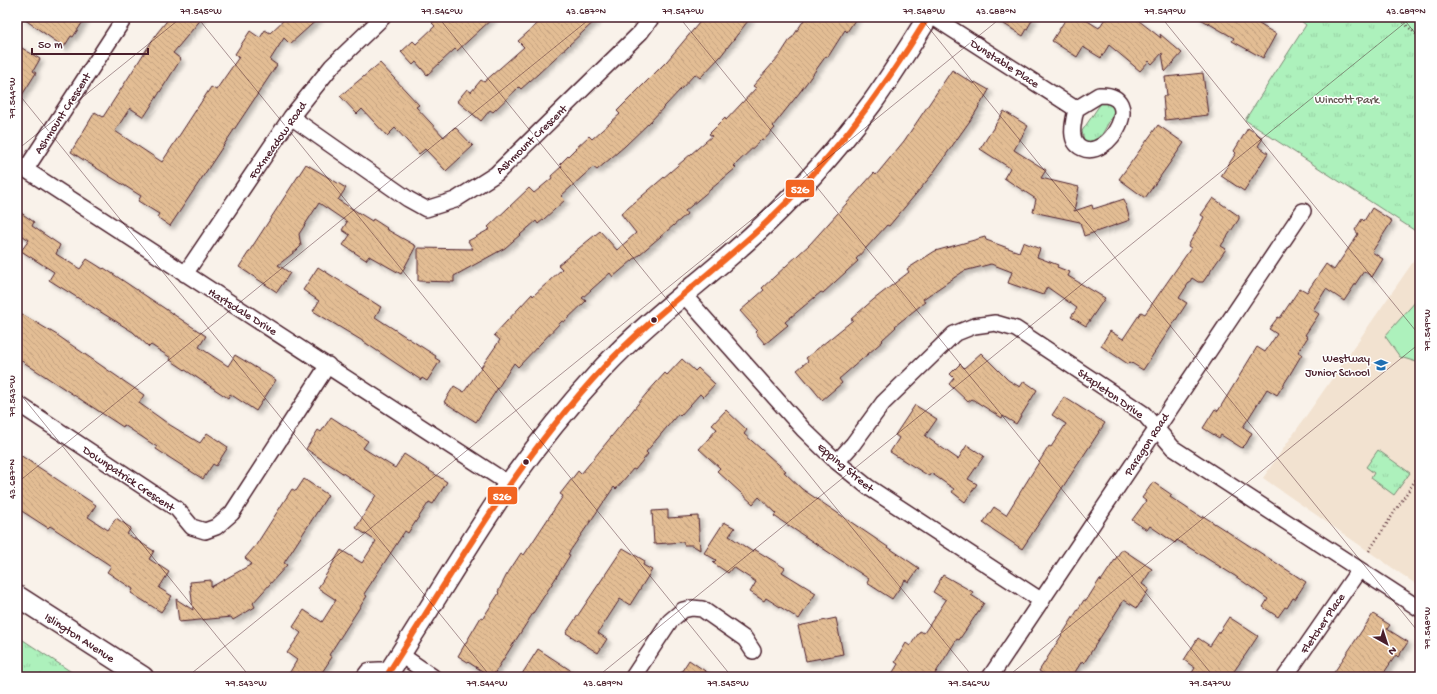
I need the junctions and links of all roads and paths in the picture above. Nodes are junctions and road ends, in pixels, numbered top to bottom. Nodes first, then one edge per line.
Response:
1 (125, 17) edge
2 (383, 17) edge
3 (652, 17) edge
4 (928, 17) edge
5 (933, 17) edge
6 (1398, 17) edge
7 (1420, 38) edge
8 (1076, 109) dead end
9 (291, 117) junction
10 (21, 166) edge
11 (1303, 211) dead end
12 (186, 274) junction
13 (683, 294) junction
14 (328, 365) junction
15 (17, 404) edge
16 (1156, 428) junction
17 (837, 462) junction
18 (1420, 473) edge
19 (509, 484) junction
20 (1369, 551) dead end
21 (1359, 570) junction
22 (17, 596) edge
23 (1042, 601) junction
24 (1420, 609) edge
25 (753, 651) dead end
26 (401, 655) junction
27 (390, 674) edge
28 (143, 677) edge
29 (367, 677) edge
30 (433, 677) edge
31 (633, 677) edge
32 (990, 677) edge
33 (1285, 677) edge

1 - 10 street, Ashmount Crescent
2 - 9 street, Foxmeadow Road
3 - 9 street, Ashmount Crescent
4 - 13 main road
5 - 8 street, Dunstable Place
6 - 7 path
9 - 12 street, Foxmeadow Road
10 - 12 street, Hartsdale Drive
11 - 16 street, Paragon Road
12 - 14 street, Hartsdale Drive
13 - 17 street, Epping Street
13 - 19 main road
14 - 15 street, Downpatrick Crescent
14 - 19 street, Hartsdale Drive
16 - 17 street, Stapleton Drive
16 - 21 street, Stapleton Drive
16 - 23 street, Paragon Road
17 - 23 street, Epping Street
18 - 20 path
19 - 26 main road
21 - 24 street, Stapleton Drive
21 - 33 street, Fletcher Place
22 - 28 main road, Islington Avenue
23 - 32 street, Paragon Road
25 - 31 street
26 - 27 main road
26 - 30 street
27 - 29 main road

